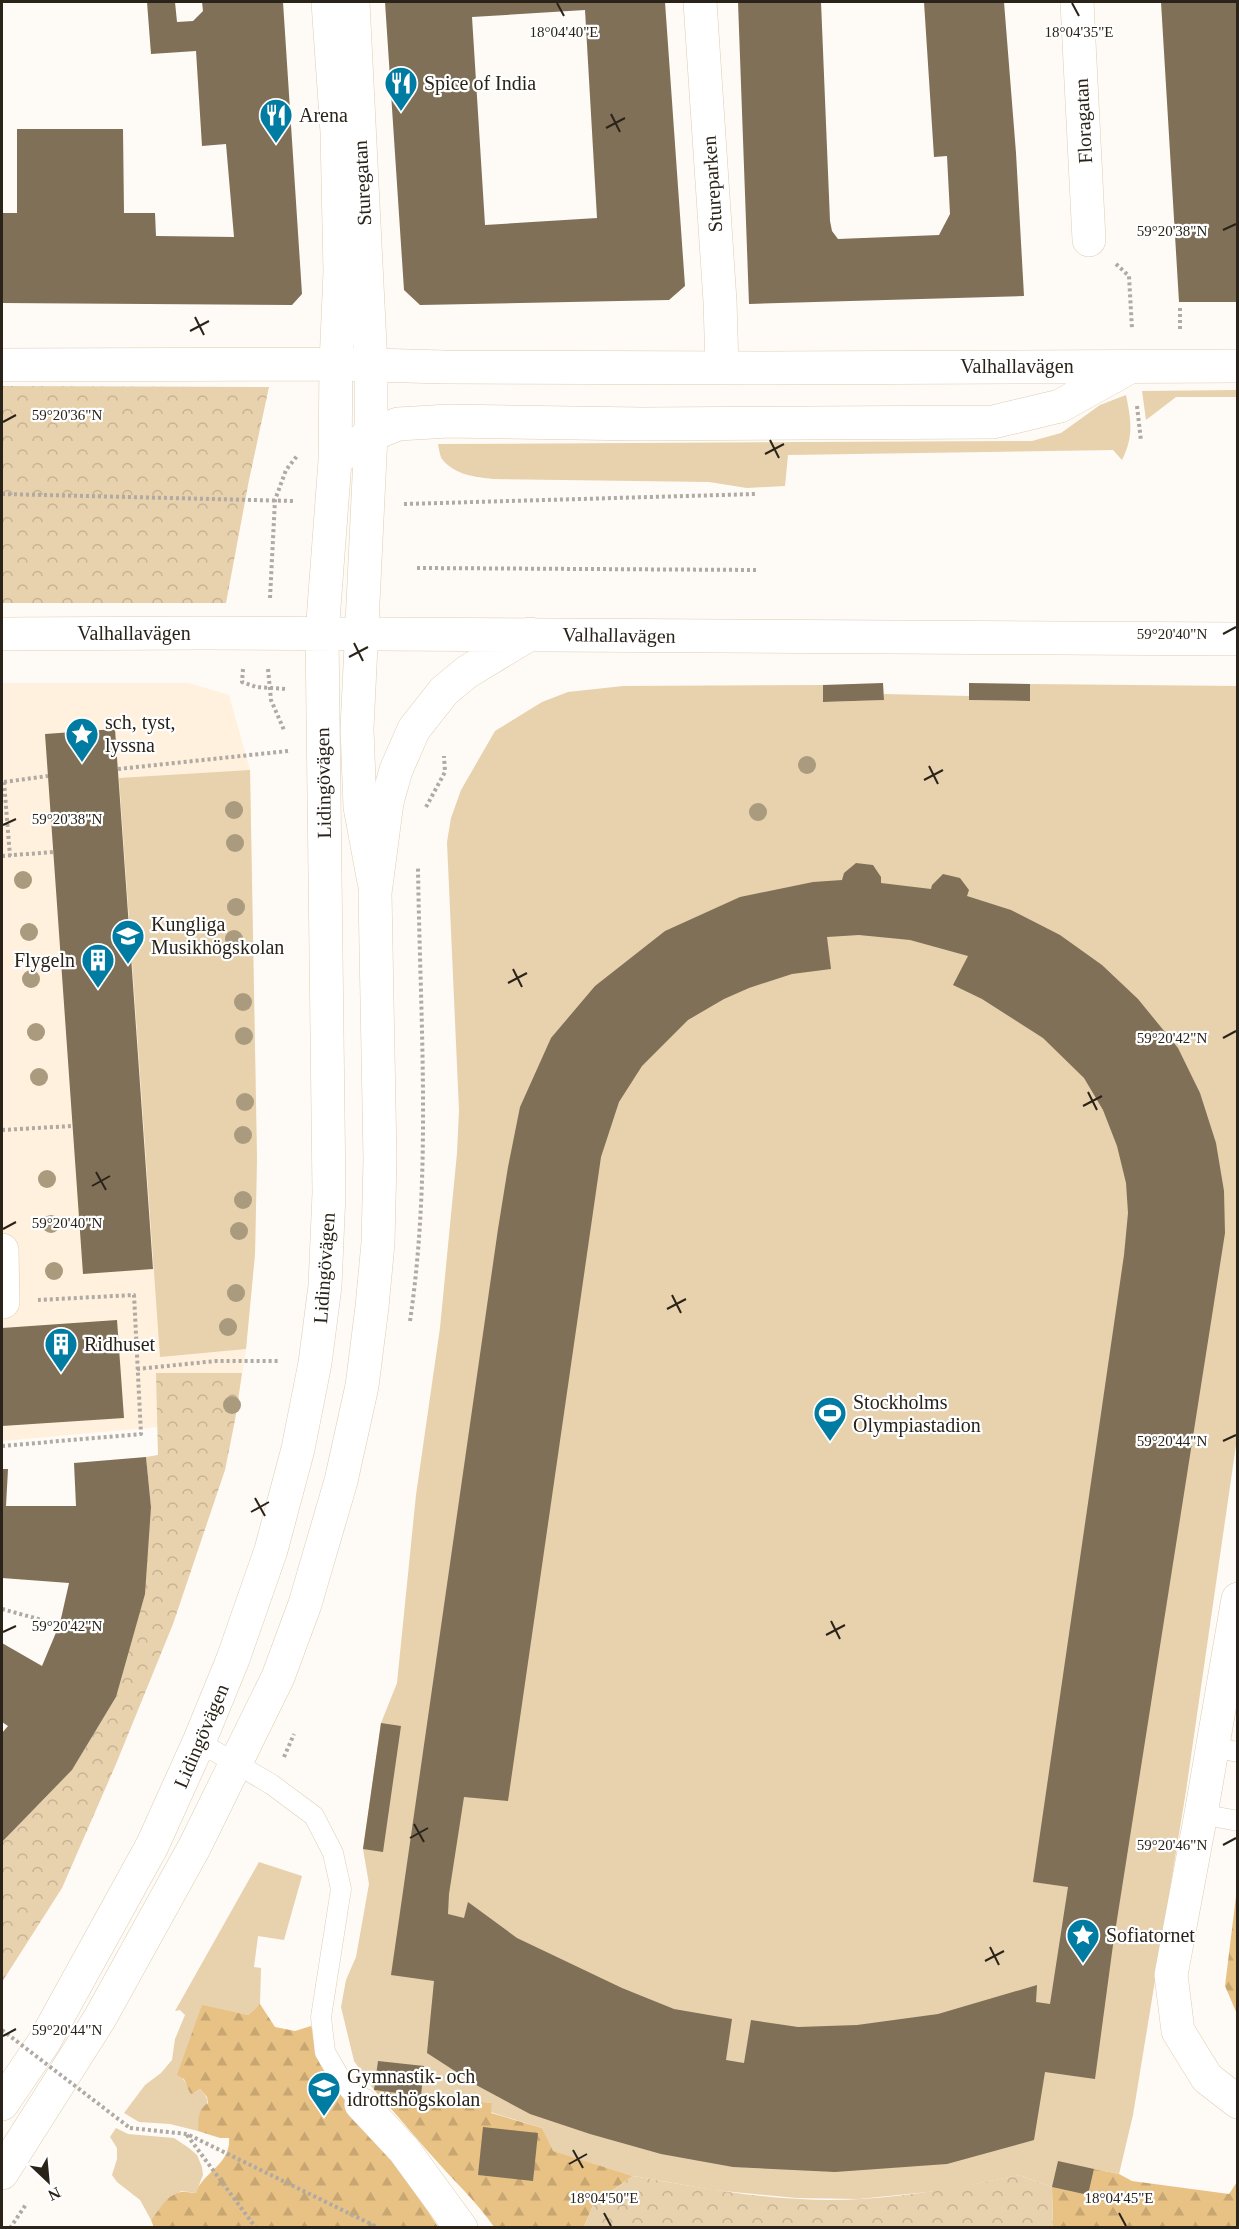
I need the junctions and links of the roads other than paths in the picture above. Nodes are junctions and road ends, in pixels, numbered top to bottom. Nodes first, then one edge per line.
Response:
1 (328, 2) edge
2 (353, 2) edge
3 (700, 2) edge
4 (1077, 2) edge
5 (1089, 240) dead end
6 (336, 364) junction
7 (2, 365) edge
8 (371, 365) junction
9 (1133, 366) junction
10 (1238, 366) edge
11 (722, 367) junction
12 (371, 435) junction
13 (335, 461) junction
14 (2, 633) edge
15 (322, 634) junction
16 (363, 634) junction
17 (530, 634) junction
18 (1238, 639) edge
19 (375, 893) junction
20 (2, 1250) edge
21 (3, 1302) road end
22 (1238, 1599) edge
23 (199, 1742) junction
24 (1225, 1749) edge
25 (237, 1764) junction
26 (1202, 1814) junction
27 (1238, 1821) edge
28 (1238, 2102) edge
29 (2, 2104) edge
30 (362, 2104) joint
31 (2, 2173) edge
32 (461, 2228) edge

1 - 6 main road, Sturegatan
2 - 8 main road, Sturegatan
3 - 11 main road, Stureparken
4 - 5 main road, Floragatan
6 - 7 main road, Valhallavägen
6 - 8 main road, Valhallavägen
6 - 13 main road, Lidingövägen
8 - 11 main road, Valhallavägen
8 - 12 main road, Lidingövägen
9 - 10 main road, Valhallavägen
9 - 11 main road, Valhallavägen
9 - 12 main road, Valhallavägen
12 - 13 main road, Valhallavägen
12 - 16 main road, Lidingövägen
13 - 15 main road, Lidingövägen
14 - 15 main road, Valhallavägen
15 - 16 main road, Valhallavägen
15 - 23 main road, Lidingövägen
16 - 17 main road, Valhallavägen
16 - 19 main road, Lidingövägen
17 - 18 main road, Valhallavägen
17 - 19 main road, Lidingövägen
19 - 25 main road, Lidingövägen
20 - 21 main road
22 - 24 main road
23 - 25 lane
23 - 29 main road, Lidingövägen
24 - 26 main road
25 - 30 lane
25 - 31 main road, Lidingövägen
26 - 27 lane
26 - 28 main road
30 - 32 main road

